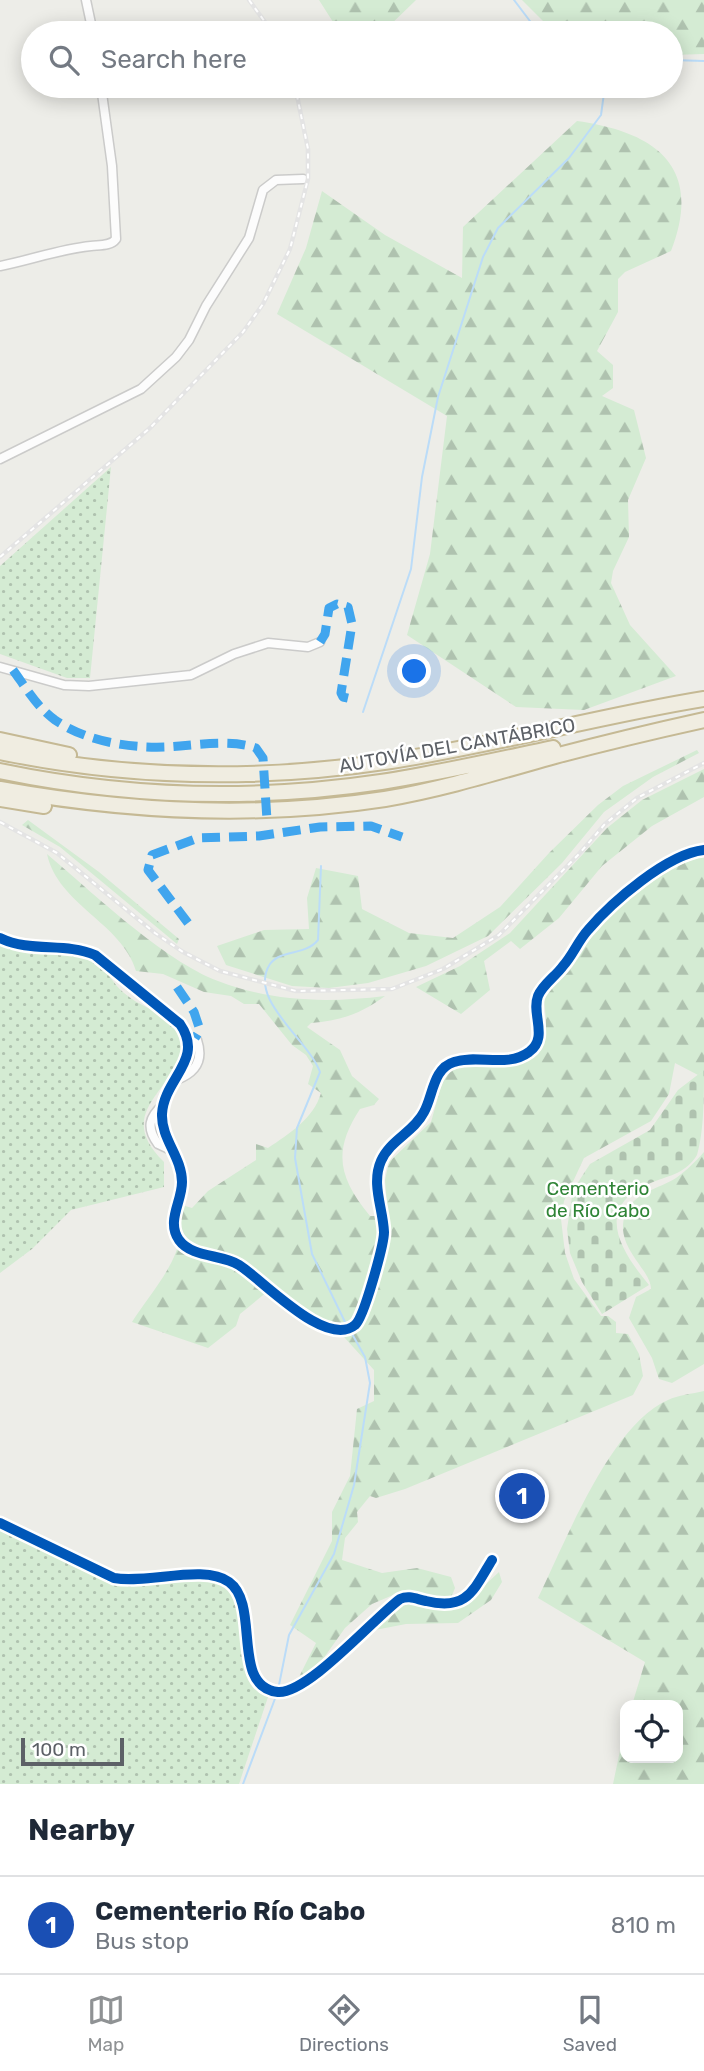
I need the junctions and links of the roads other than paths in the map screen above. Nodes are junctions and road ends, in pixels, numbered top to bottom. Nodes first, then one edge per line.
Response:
1 (86, 0) edge
2 (90, 21) edge
3 (103, 98) edge
4 (303, 179) dead end
5 (0, 266) edge
6 (0, 459) edge
7 (320, 642) dead end
8 (0, 667) edge
9 (704, 699) edge
10 (704, 719) edge
11 (0, 740) edge
12 (0, 752) edge
13 (0, 771) edge
14 (311, 771) junction
15 (0, 789) edge
16 (0, 799) edge
17 (344, 804) junction
18 (704, 850) edge
19 (0, 938) edge
20 (0, 1523) edge
21 (492, 1560) dead end

1 - 2 street
3 - 5 street
4 - 6 street
7 - 8 street
9 - 14 highway, AUTOVÍA DEL CANTÁBRICO
10 - 13 highway, AUTOVÍA DEL CANTÁBRICO
10 - 17 highway
11 - 14 highway
12 - 14 highway, AUTOVÍA DEL CANTÁBRICO
15 - 17 highway
16 - 17 highway
18 - 19 street
20 - 21 street

